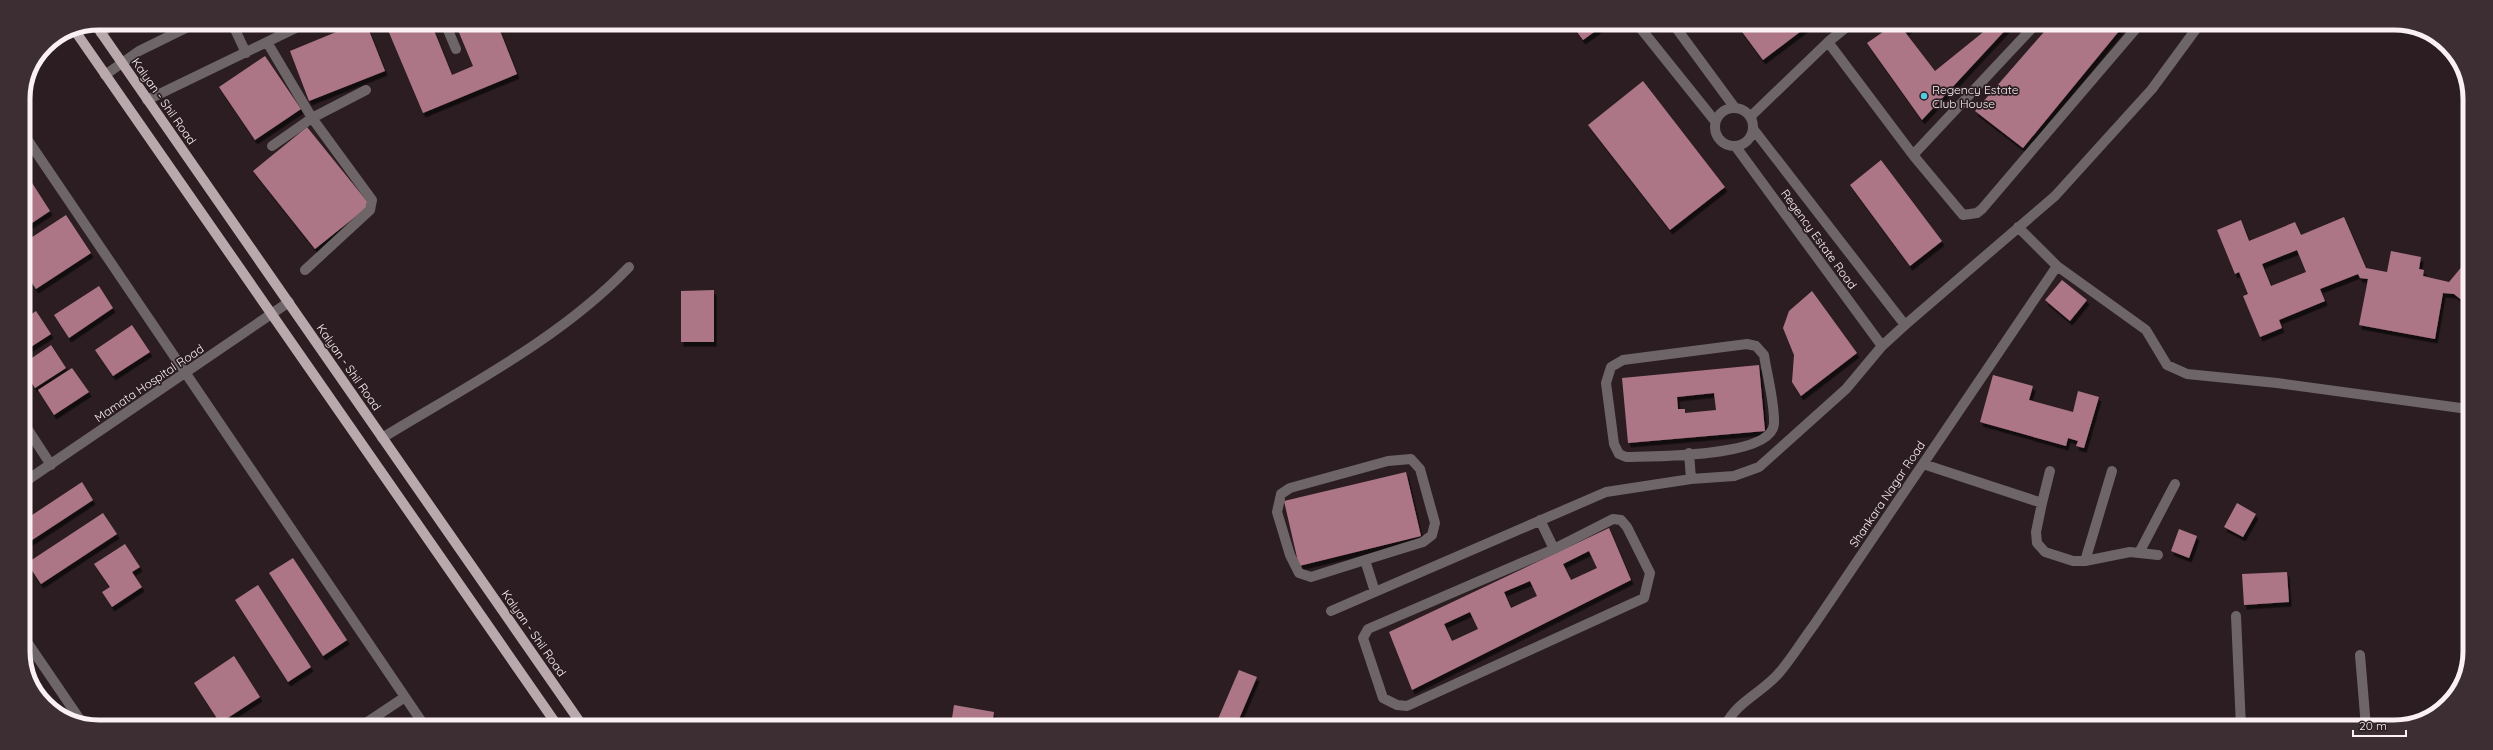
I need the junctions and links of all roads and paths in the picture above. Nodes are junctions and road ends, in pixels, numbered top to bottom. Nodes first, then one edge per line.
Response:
1 (104, 30) edge
2 (182, 30) edge
3 (235, 30) edge
4 (292, 30) edge
5 (448, 30) edge
6 (1642, 30) edge
7 (1678, 30) edge
8 (1843, 30) edge
9 (2030, 30) edge
10 (2135, 30) edge
11 (2196, 30) edge
12 (101, 32) joint
13 (77, 34) edge
14 (267, 42) junction
15 (1828, 42) junction
16 (456, 48) dead end
17 (246, 52) junction
18 (122, 63) junction
19 (105, 75) junction
20 (366, 90) dead end
21 (147, 100) junction
22 (1735, 108) junction
23 (1750, 117) junction
24 (312, 118) junction
25 (1715, 121) junction
26 (1754, 130) junction
27 (30, 143) edge
28 (272, 146) dead end
29 (1736, 147) junction
30 (1913, 155) junction
31 (2018, 227) junction
32 (2057, 266) junction
33 (629, 267) dead end
34 (305, 270) dead end
35 (289, 302) junction
36 (271, 314) junction
37 (1905, 324) junction
38 (1882, 346) junction
39 (186, 374) junction
40 (2463, 408) edge
41 (30, 433) edge
42 (382, 438) junction
43 (1689, 453) junction
44 (1923, 464) junction
45 (51, 465) junction
46 (2050, 471) dead end
47 (2112, 471) dead end
48 (30, 478) edge
49 (1691, 479) junction
50 (2175, 484) dead end
51 (2042, 503) junction
52 (1540, 520) junction
53 (1554, 549) junction
54 (2140, 551) junction
55 (2158, 555) dead end
56 (1365, 560) junction
57 (2085, 561) junction
58 (1376, 592) junction
59 (1331, 611) dead end
60 (2236, 616) dead end
61 (30, 646) edge
62 (2360, 655) dead end
63 (405, 697) junction
64 (78, 717) edge
65 (370, 720) edge
66 (421, 720) edge
67 (554, 720) edge
68 (579, 720) edge
69 (1729, 720) edge
70 (2242, 720) edge
71 (2365, 720) edge

1 - 12 street
2 - 18 street
3 - 17 street
4 - 14 street
5 - 16 street
6 - 25 street
7 - 22 street
8 - 15 street
9 - 30 street
10 - 30 street
11 - 31 street
12 - 18 main road, Kalyan - Shil Road
13 - 19 main road
14 - 17 street
14 - 24 street
15 - 23 street
15 - 30 street
17 - 21 street
18 - 19 street
18 - 21 main road, Kalyan - Shil Road
19 - 36 main road
20 - 24 street
21 - 35 main road, Kalyan - Shil Road
22 - 23 street
22 - 25 street
23 - 26 street
24 - 28 street
24 - 34 street
25 - 29 street
26 - 29 street
26 - 37 street, Regency Estate Road
27 - 39 street
29 - 38 street, Regency Estate Road
31 - 32 street
31 - 37 street
32 - 40 street
32 - 44 street, Shankara Nagar Road
33 - 42 street
35 - 36 street, Mamata Hospital Road
35 - 42 main road, Kalyan - Shil Road
36 - 39 street, Mamata Hospital Road
36 - 67 main road
37 - 38 street
38 - 49 street
39 - 45 street, Mamata Hospital Road
39 - 63 street
41 - 45 street
42 - 68 main road, Kalyan - Shil Road
43 - 43 street
43 - 49 street
44 - 51 street
44 - 69 street, Shankara Nagar Road
45 - 48 street, Mamata Hospital Road
46 - 51 street
47 - 57 street
49 - 52 street
50 - 54 street
51 - 57 street
52 - 53 street
52 - 58 street
53 - 53 street
54 - 55 street
54 - 57 street
56 - 56 street
56 - 58 street
58 - 59 street
60 - 70 street
61 - 64 street
62 - 71 street
63 - 65 street
63 - 66 street

